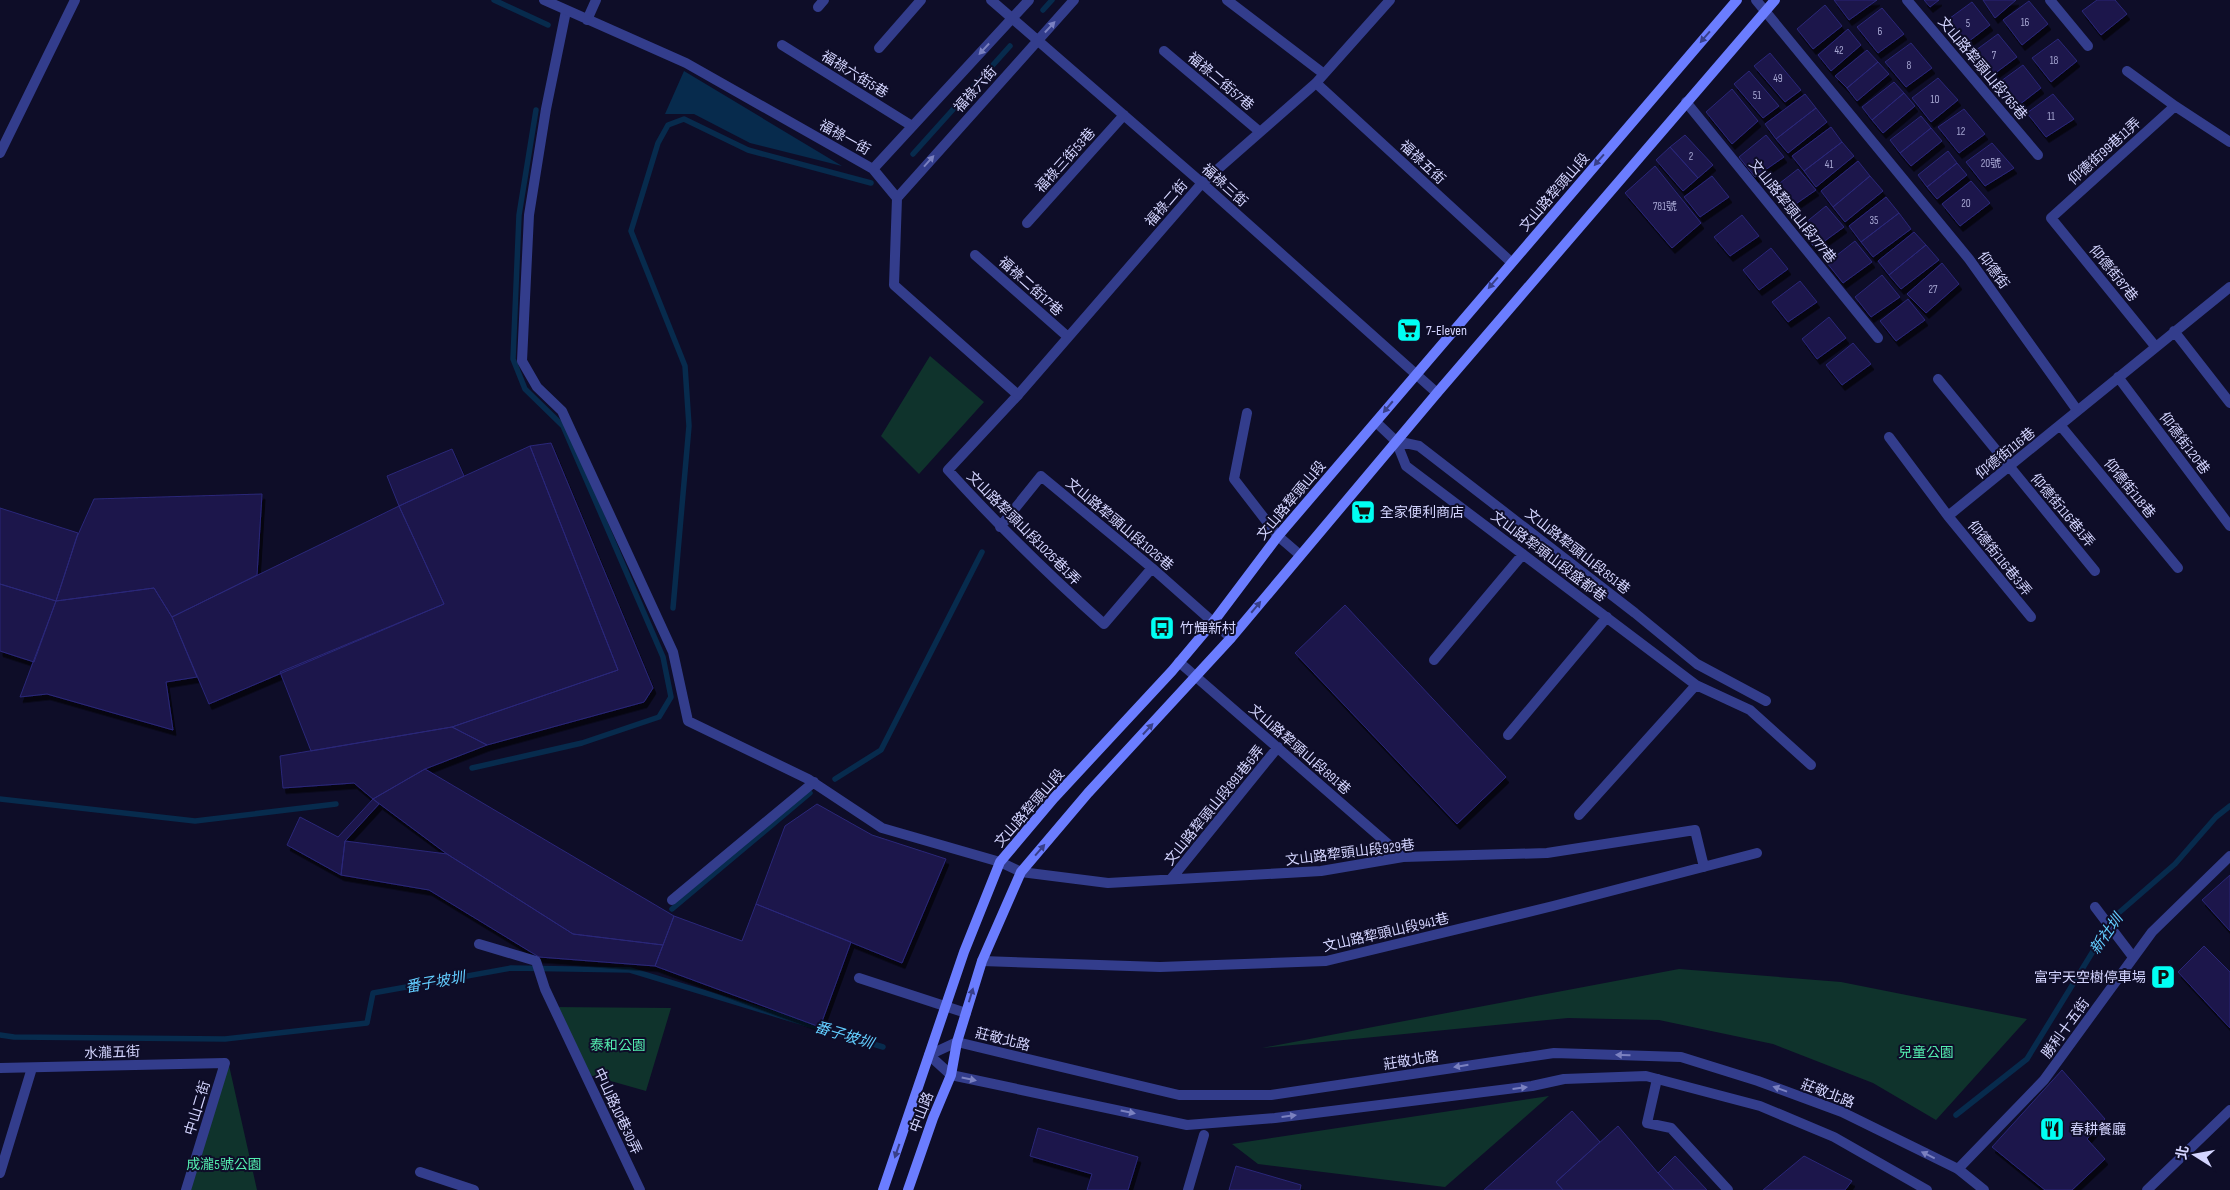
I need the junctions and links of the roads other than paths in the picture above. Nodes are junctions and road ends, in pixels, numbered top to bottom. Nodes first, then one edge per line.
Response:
1 (75, 0) edge
2 (544, 0) edge
3 (596, 0) edge
4 (921, 0) edge
5 (991, 0) edge
6 (1029, 0) edge
7 (1074, 0) edge
8 (1227, 0) edge
9 (1390, 0) edge
10 (1737, 0) edge
11 (1756, 0) edge
12 (1775, 0) edge
13 (1907, 0) edge
14 (2050, 0) edge
15 (566, 10) junction
16 (1766, 10) junction
17 (1013, 18) junction
18 (587, 20) junction
19 (1038, 40) junction
20 (782, 45) dead end
21 (2088, 46) dead end
22 (879, 48) dead end
23 (1164, 50) dead end
24 (2127, 71) dead end
25 (1324, 74) junction
26 (1316, 83) junction
27 (1686, 102) junction
28 (2175, 106) junction
29 (1124, 115) junction
30 (912, 126) junction
31 (1260, 132) junction
32 (2230, 142) edge
33 (0, 153) edge
34 (2038, 155) dead end
35 (873, 168) junction
36 (1202, 183) junction
37 (897, 198) junction
38 (2052, 218) joint
39 (1027, 223) dead end
40 (975, 255) dead end
41 (1511, 262) junction
42 (2230, 287) edge
43 (2174, 331) junction
44 (1068, 337) junction
45 (1878, 338) dead end
46 (2155, 346) junction
47 (1415, 374) junction
48 (2118, 377) junction
49 (1938, 379) dead end
50 (1437, 393) junction
51 (1018, 395) junction
52 (2230, 403) edge
53 (2078, 410) junction
54 (1247, 413) dead end
55 (1376, 422) junction
56 (2060, 425) junction
57 (1889, 437) dead end
58 (1396, 441) junction
59 (2009, 467) junction
60 (1948, 516) junction
61 (2230, 526) edge
62 (1000, 527) junction
63 (1278, 536) junction
64 (1523, 554) junction
65 (1300, 555) junction
66 (1152, 568) junction
67 (2178, 568) dead end
68 (2095, 571) dead end
69 (1607, 617) junction
70 (2031, 617) dead end
71 (1214, 621) junction
72 (1231, 638) junction
73 (1434, 660) dead end
74 (1179, 662) junction
75 (1197, 676) junction
76 (1696, 684) junction
77 (1766, 700) dead end
78 (1508, 735) dead end
79 (1278, 747) junction
80 (1811, 765) dead end
81 (814, 782) junction
82 (1579, 815) dead end
83 (1757, 853) dead end
84 (2230, 856) edge
85 (1403, 858) junction
86 (1000, 862) junction
87 (1704, 867) junction
88 (1021, 872) junction
89 (1171, 879) junction
90 (672, 900) dead end
91 (2095, 906) dead end
92 (479, 944) dead end
93 (2134, 957) junction
94 (982, 961) junction
95 (859, 978) dead end
96 (946, 1005) junction
97 (966, 1013) junction
98 (957, 1042) junction
99 (928, 1055) junction
100 (225, 1063) joint
101 (0, 1068) edge
102 (32, 1068) junction
103 (951, 1075) junction
104 (1657, 1079) junction
105 (2230, 1110) edge
106 (1204, 1135) dead end
107 (1958, 1169) junction
108 (420, 1172) dead end
109 (0, 1173) edge
110 (186, 1190) edge
111 (474, 1190) edge
112 (640, 1190) edge
113 (883, 1190) edge
114 (908, 1190) edge
115 (1188, 1190) edge
116 (1728, 1190) edge
117 (1927, 1190) edge
118 (1984, 1190) edge
119 (2147, 1190) edge

1 - 33 street
2 - 15 street, 福祿一街
3 - 18 street
4 - 22 street
5 - 17 street, 福祿三街
6 - 17 street, 福祿六街
19 -> 7 street, 福祿六街
8 - 25 street
9 - 25 street, 福祿二街
10 -> 41 main road, 文山路犂頭山段
11 - 16 street, 仰德街
12 - 16 main road
13 - 34 street, 文山路犂頭山段765巷
14 - 21 street
15 - 18 street, 福祿一街
15 - 81 street, 文山路犂頭山段929巷
16 - 27 main road
16 - 53 street, 仰德街
17 - 19 street, 福祿三街
17 -> 30 street, 福祿六街
18 - 35 street, 福祿一街
19 - 29 street, 福祿三街
37 -> 19 street, 福祿六街
20 - 30 street, 福祿六街5巷
23 - 31 street, 福祿二街57巷
24 - 28 street
25 - 26 street, 福祿二街
26 - 31 street, 福祿二街
26 - 41 street, 福祿五街
27 - 45 street, 文山路犂頭山段777巷
27 - 50 main road
28 - 32 street
28 - 38 street, 仰德街99巷11弄
29 - 36 street, 福祿三街
29 - 39 street, 福祿三街53巷
30 - 35 street, 福祿六街
31 - 36 street, 福祿二街
35 - 37 street, 福祿一街
36 - 44 street, 福祿二街
36 - 47 street, 福祿三街
37 - 51 street
38 - 46 street, 仰德街87巷
40 - 44 street, 福祿二街17巷
41 -> 47 main road, 文山路犂頭山段
42 - 43 street
43 - 46 street
43 - 52 street
44 - 51 street, 福祿二街
46 - 48 street
47 - 50 street, 福祿三街
47 -> 55 main road, 文山路犂頭山段
48 - 53 street
48 - 61 street, 仰德街120巷
49 - 59 street, 仰德街116巷1弄
50 - 58 main road
51 - 62 street, 文山路犂頭山段1026巷1弄
53 - 56 street, 仰德街116巷
54 - 63 street
55 - 58 street, 文山路犂頭山段851巷
55 - 63 main road, 文山路犂頭山段
56 - 59 street, 仰德街116巷
56 - 67 street, 仰德街118巷
57 - 60 street, 仰德街116巷3弄
58 - 64 street, 文山路犂頭山段盛都巷
58 - 65 main road
58 - 77 street, 文山路犂頭山段851巷
59 - 60 street, 仰德街116巷
59 - 68 street, 仰德街116巷1弄
60 - 70 street, 仰德街116巷3弄
62 - 66 street, 文山路犂頭山段1026巷
62 - 66 street, 文山路犂頭山段1026巷1弄
63 - 65 street
63 - 71 main road, 文山路犂頭山段
64 - 69 street, 文山路犂頭山段盛都巷
64 - 73 street
72 -> 65 main road
66 - 71 street, 文山路犂頭山段1026巷
69 - 76 street, 文山路犂頭山段盛都巷
69 - 78 street
71 - 72 street, 文山路犂頭山段1026巷
71 - 74 main road, 文山路犂頭山段
72 - 75 main road
74 - 75 street, 文山路犂頭山段891巷
74 - 86 main road, 文山路犂頭山段
75 - 79 street, 文山路犂頭山段891巷
88 -> 75 main road
76 - 80 street, 文山路犂頭山段盛都巷
76 - 82 street
79 - 85 street, 文山路犂頭山段891巷
79 - 89 street, 文山路犂頭山段891巷6弄
81 - 86 street, 文山路犂頭山段929巷
81 - 90 street
83 - 87 street, 文山路犂頭山段941巷
84 - 93 street, 勝利十五街
85 - 87 street, 文山路犂頭山段929巷
85 - 89 street, 文山路犂頭山段929巷
86 - 88 street, 文山路犂頭山段929巷
86 - 96 main road, 文山路犂頭山段
87 - 94 street, 文山路犂頭山段941巷
88 - 89 street, 文山路犂頭山段929巷
88 - 94 main road
91 - 93 street
92 - 112 street, 中山路10巷30弄
93 - 107 street, 勝利十五街
97 -> 94 main road
95 - 96 street
96 - 97 street
96 - 99 main road, 文山路犂頭山段
97 - 98 main road
98 - 99 street, 莊敬北路
98 - 103 main road, 中山路
107 -> 98 street, 莊敬北路
99 - 103 street
99 -> 113 main road, 中山路
100 - 102 street, 水瀧五街
100 - 110 street, 中山二街
101 - 102 street, 水瀧五街
102 - 109 street
103 -> 104 street
103 - 114 main road, 中山路
104 - 116 street
104 - 117 street
105 - 119 street
106 - 115 street
107 - 118 street, 莊敬北路
108 - 111 street

